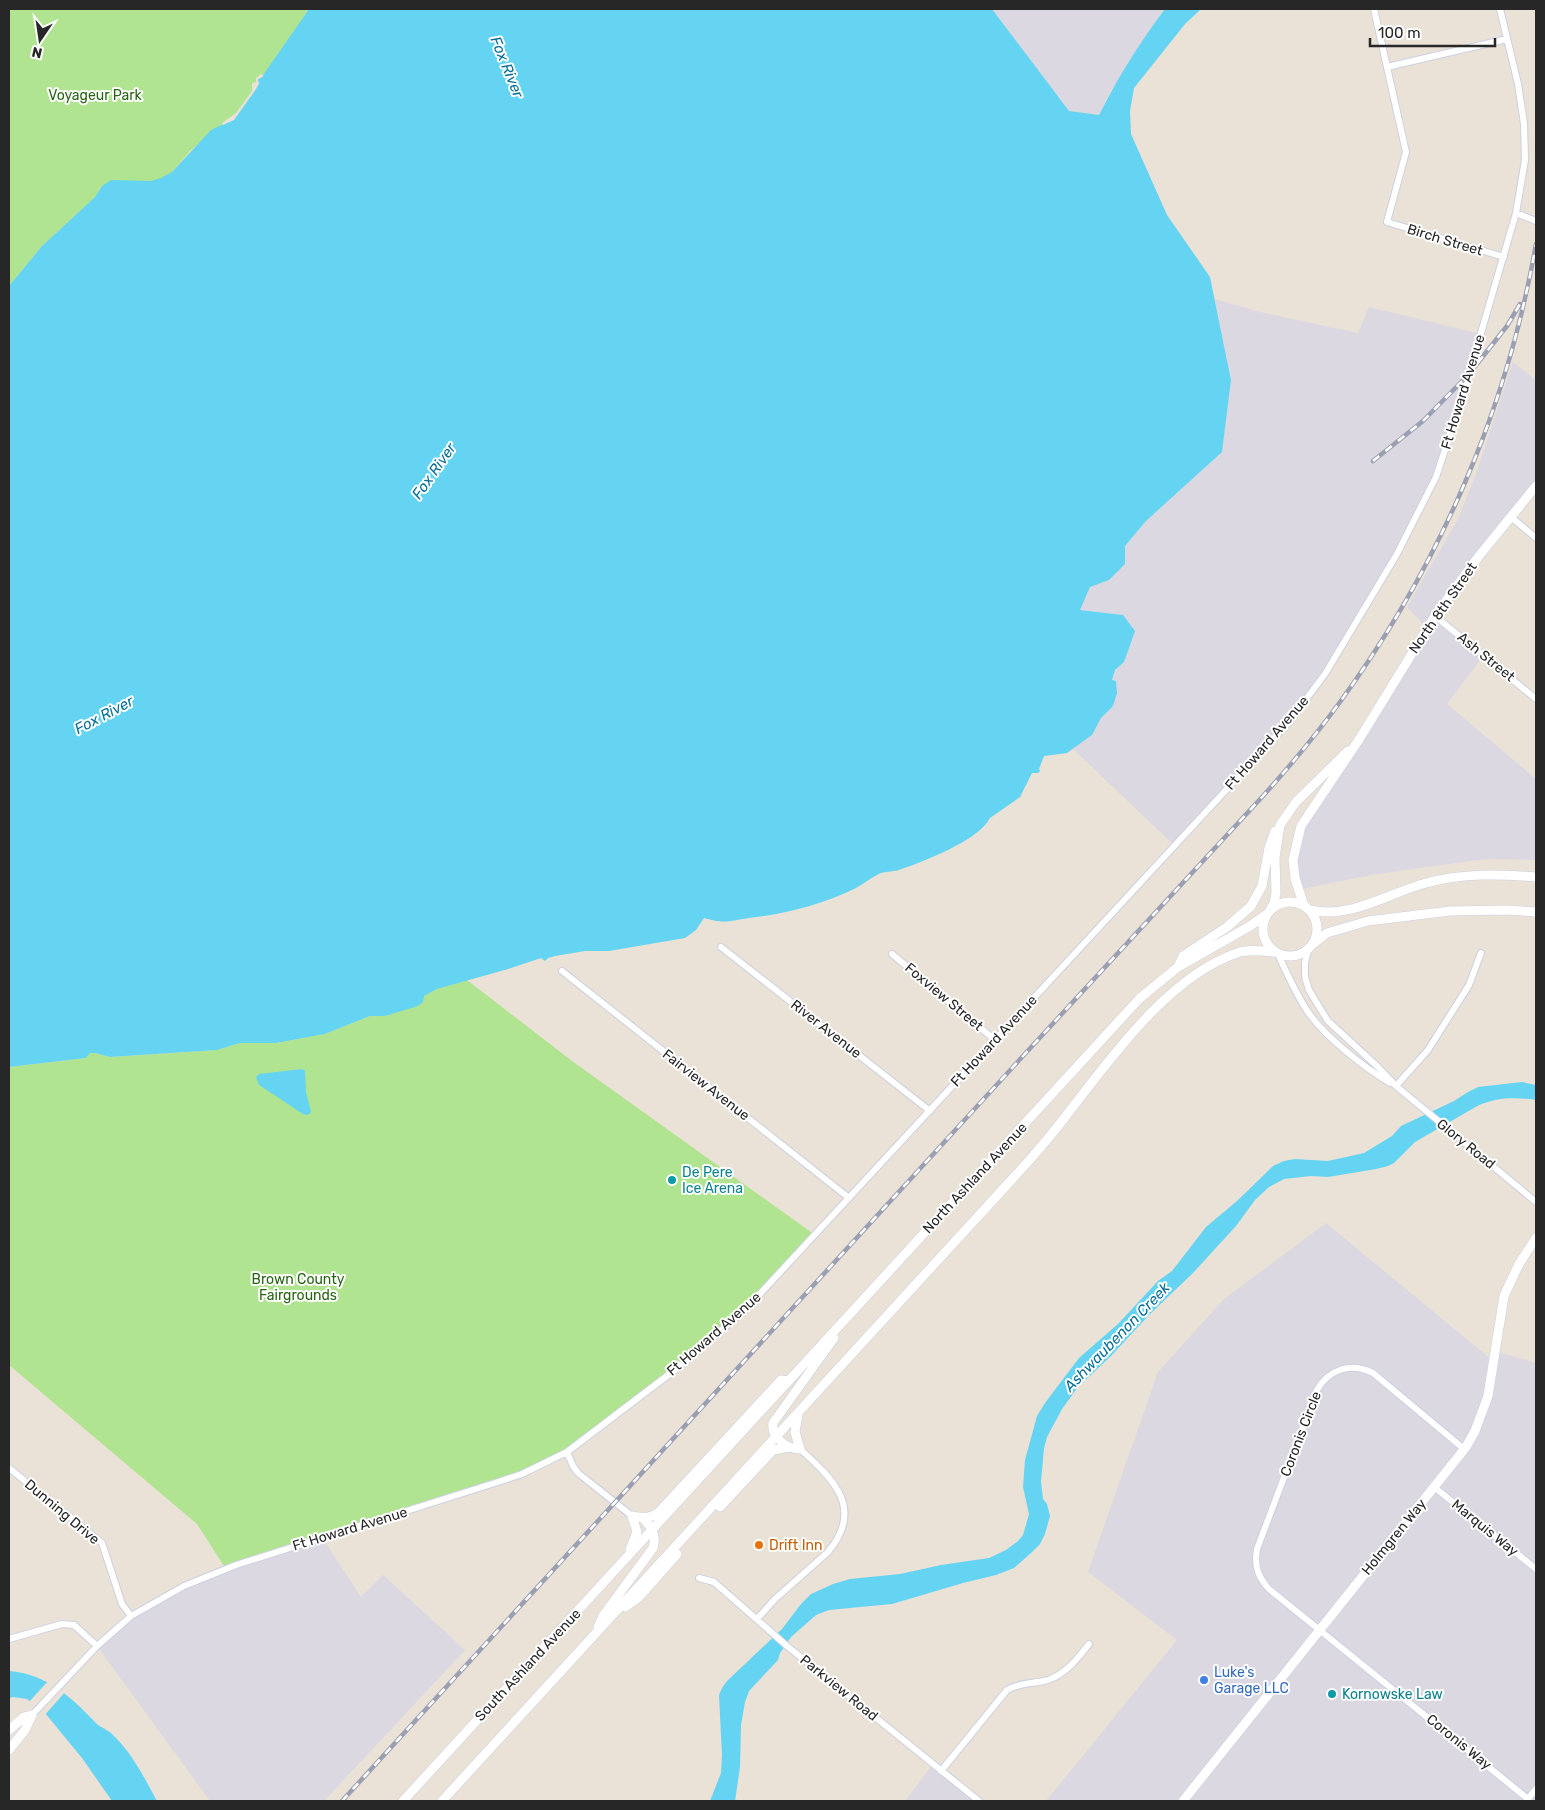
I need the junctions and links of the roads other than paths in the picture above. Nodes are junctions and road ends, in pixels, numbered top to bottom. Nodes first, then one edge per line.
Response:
1 (1374, 9) edge
2 (1500, 9) edge
3 (1506, 39) junction
4 (1387, 66) junction
5 (1516, 213) junction
6 (1536, 220) edge
7 (1504, 257) junction
8 (1536, 486) edge
9 (1511, 517) junction
10 (1536, 538) edge
11 (1435, 616) junction
12 (1536, 699) edge
13 (1360, 738) junction
14 (1280, 825) junction
15 (1536, 877) edge
16 (1307, 908) junction
17 (1269, 912) junction
18 (1536, 912) edge
19 (721, 947) dead end
20 (1310, 947) junction
21 (1276, 953) junction
22 (1481, 953) dead end
23 (892, 954) dead end
24 (1178, 967) junction
25 (562, 971) dead end
26 (995, 1040) junction
27 (1396, 1086) junction
28 (930, 1111) junction
29 (849, 1198) junction
30 (1536, 1202) edge
31 (1536, 1238) edge
32 (845, 1320) junction
33 (788, 1381) junction
34 (798, 1414) junction
35 (776, 1437) junction
36 (790, 1447) junction
37 (800, 1449) junction
38 (1464, 1449) junction
39 (566, 1452) junction
40 (9, 1468) edge
41 (1434, 1486) junction
42 (632, 1516) junction
43 (643, 1518) junction
44 (653, 1530) junction
45 (672, 1551) joint
46 (624, 1561) junction
47 (1536, 1569) edge
48 (699, 1578) dead end
49 (612, 1615) junction
50 (131, 1616) junction
51 (757, 1619) junction
52 (1319, 1629) junction
53 (596, 1632) junction
54 (9, 1639) edge
55 (1089, 1644) dead end
56 (97, 1646) junction
57 (32, 1715) junction
58 (9, 1730) edge
59 (9, 1750) edge
60 (941, 1771) junction
61 (1536, 1789) edge
62 (1527, 1800) edge
63 (403, 1801) edge
64 (442, 1801) edge
65 (979, 1801) edge
66 (1183, 1801) edge

1 - 4 street
2 - 3 street, Ft Howard Avenue
3 - 4 street
3 - 5 street, Ft Howard Avenue
4 - 7 street, Birch Street
5 - 6 street
5 - 7 street, Ft Howard Avenue
7 - 26 street, Ft Howard Avenue
8 - 9 main road, North 8th Street
9 - 10 street
9 - 11 main road, North 8th Street
11 - 12 street, Ash Street
11 - 13 main road, North 8th Street
13 - 14 main road, North 8th Street
13 - 16 main road, North 8th Street
14 - 17 main road, North 8th Street
14 - 24 main road, North Ashland Avenue
15 - 16 main road
16 - 17 main road
16 - 20 main road
17 - 21 main road
17 - 24 main road
18 - 20 main road
19 - 28 street, River Avenue
20 - 21 main road
20 - 27 street, Glory Road
21 - 27 street, Glory Road
21 - 34 main road, North Ashland Avenue
22 - 27 street
23 - 26 street, Foxview Street
24 - 32 main road, North Ashland Avenue
25 - 29 street, Fairview Avenue
26 - 28 street, Ft Howard Avenue
27 - 30 street, Glory Road
28 - 29 street, Ft Howard Avenue
29 - 39 street, Ft Howard Avenue
31 - 38 main road, Holmgren Way
32 - 33 main road, North Ashland Avenue
32 - 35 main road
33 - 43 main road
33 - 44 main road, North Ashland Avenue
34 - 35 main road, North Ashland Avenue
34 - 37 main road
35 - 36 main road
35 - 45 main road, North Ashland Avenue
36 - 37 main road
36 - 49 main road
37 - 51 street
38 - 41 main road, Holmgren Way
38 - 52 street, Coronis Circle
39 - 42 street
39 - 50 street, Ft Howard Avenue
40 - 50 street, Dunning Drive
41 - 47 street, Marquis Way
41 - 52 main road, Holmgren Way
42 - 43 main road
42 - 46 main road
43 - 44 main road
44 - 46 main road, South Ashland Avenue
44 - 53 main road
45 - 49 main road, South Ashland Avenue
46 - 63 main road, South Ashland Avenue
48 - 51 street, Parkview Road
49 - 53 main road, South Ashland Avenue
50 - 56 street, Ft Howard Avenue
51 - 60 street, Parkview Road
52 - 62 street, Coronis Way
52 - 66 main road, Holmgren Way
53 - 64 main road, South Ashland Avenue
54 - 56 street
55 - 60 street
56 - 57 street, Ft Howard Avenue
57 - 58 main road
57 - 59 main road
60 - 65 street, Parkview Road
61 - 62 street

